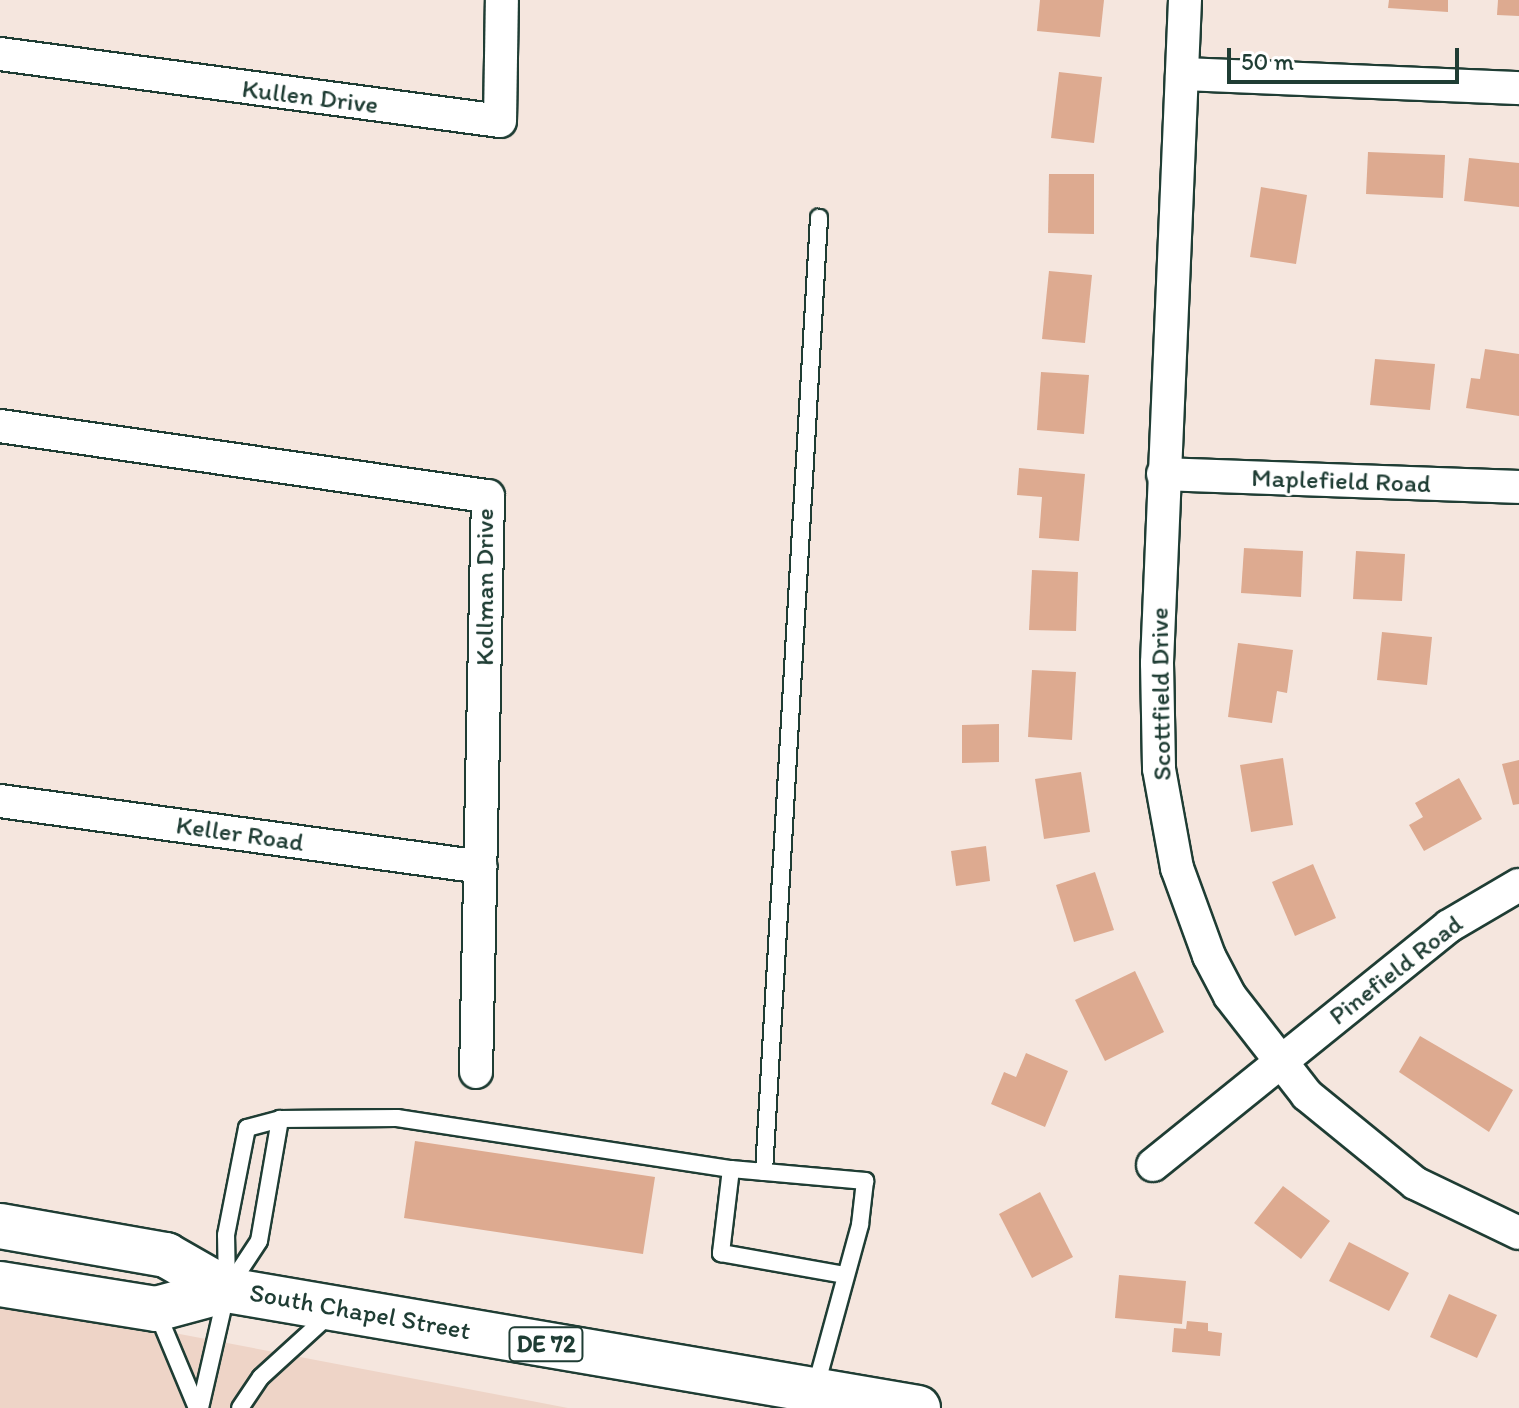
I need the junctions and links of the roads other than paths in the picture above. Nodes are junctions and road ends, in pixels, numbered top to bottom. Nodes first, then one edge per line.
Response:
1 (502, 0) edge
2 (1185, 0) edge
3 (0, 54) edge
4 (1182, 74) junction
5 (1519, 88) edge
6 (819, 218) dead end
7 (0, 426) edge
8 (1163, 474) junction
9 (1519, 487) edge
10 (0, 801) edge
11 (480, 867) junction
12 (1519, 885) edge
13 (1279, 1063) junction
14 (476, 1072) dead end
15 (280, 1119) junction
16 (1153, 1165) dead end
17 (731, 1169) junction
18 (764, 1172) junction
19 (0, 1226) edge
20 (1519, 1233) edge
21 (844, 1275) junction
22 (0, 1284) edge
23 (227, 1290) junction
24 (336, 1308) junction
25 (156, 1309) junction
26 (815, 1390) junction
27 (198, 1408) edge
28 (240, 1408) edge
29 (918, 1408) edge

1 - 3 street, Kullen Drive
2 - 4 street, Scottfield Drive
4 - 5 street
4 - 8 street, Scottfield Drive
6 - 18 lane
7 - 11 street, Kollman Drive
8 - 9 street, Maplefield Road
8 - 13 street, Scottfield Drive
10 - 11 street, Keller Road
11 - 14 street, Kollman Drive
12 - 13 street, Pinefield Road
13 - 16 street, Pinefield Road
13 - 20 street, Scottfield Drive
15 - 17 lane
15 - 23 lane
15 - 23 lane
17 - 18 lane
17 - 21 lane
18 - 21 lane
19 - 23 main road, South Chapel Street / DE 72
21 - 26 lane
22 - 25 main road, South Chapel Street / DE 72
23 - 24 main road, South Chapel Street / DE 72
23 - 25 main road, South Chapel Street / DE 72
23 - 27 lane
24 - 26 main road, South Chapel Street / DE 72
24 - 28 lane
25 - 27 lane
26 - 29 main road, South Chapel Street / DE 72

